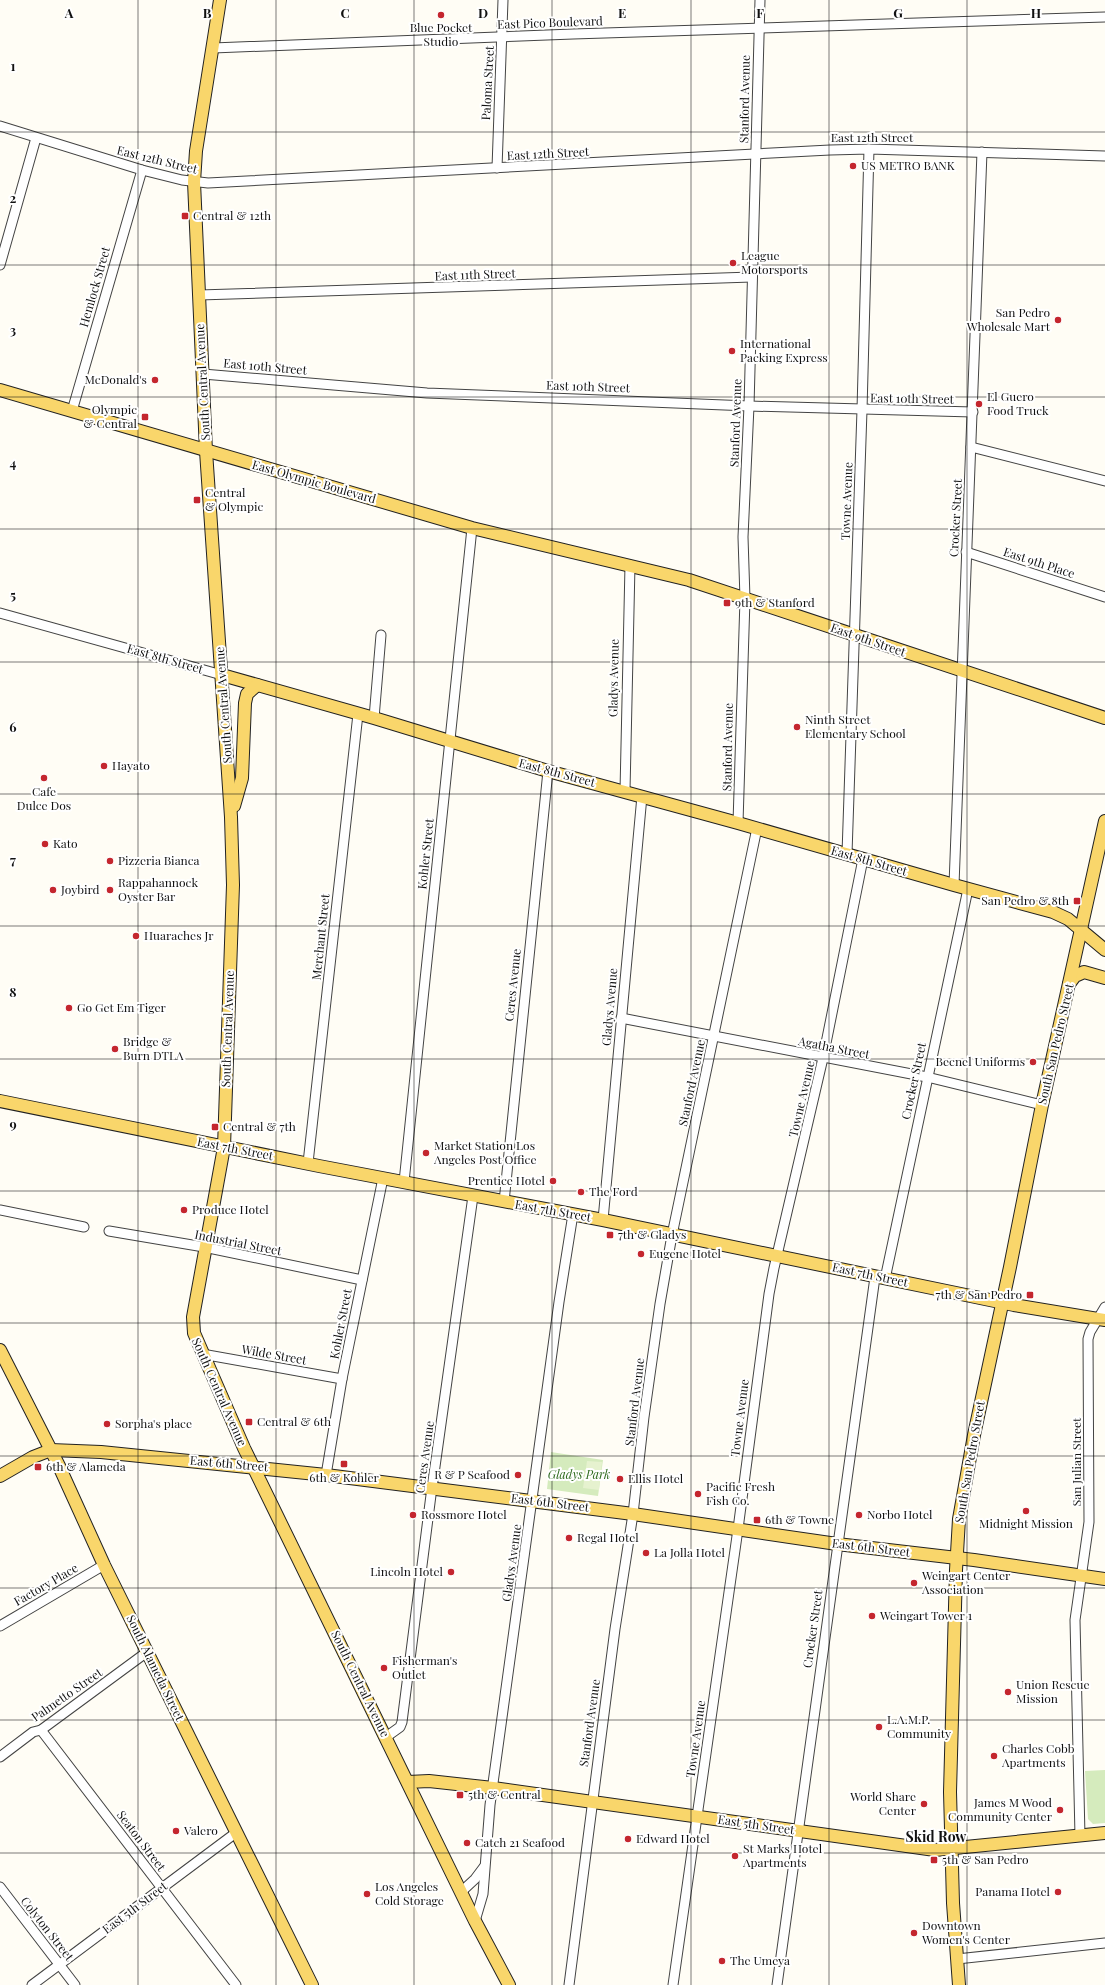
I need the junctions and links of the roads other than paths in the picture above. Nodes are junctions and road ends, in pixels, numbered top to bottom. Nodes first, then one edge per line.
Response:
1 (220, 0) edge
2 (503, 0) edge
3 (760, 0) edge
4 (1105, 17) edge
5 (758, 28) junction
6 (503, 37) junction
7 (213, 48) junction
8 (0, 126) edge
9 (36, 138) junction
10 (869, 149) junction
11 (982, 152) junction
12 (755, 154) junction
13 (1105, 156) edge
14 (497, 168) junction
15 (142, 170) junction
16 (194, 182) junction
17 (0, 265) edge
18 (752, 278) junction
19 (199, 296) junction
20 (203, 374) junction
21 (0, 390) edge
22 (749, 406) junction
23 (862, 410) junction
24 (72, 411) junction
25 (973, 412) junction
26 (971, 447) junction
27 (206, 451) junction
28 (1105, 481) edge
29 (472, 528) junction
30 (966, 552) junction
31 (630, 565) junction
32 (1105, 597) edge
33 (745, 599) junction
34 (0, 613) edge
35 (381, 635) dead end
36 (854, 635) junction
37 (962, 672) junction
38 (222, 675) junction
39 (257, 685) junction
40 (358, 714) junction
41 (374, 718) junction
42 (1105, 718) edge
43 (450, 742) junction
44 (548, 771) junction
45 (624, 791) junction
46 (642, 796) junction
47 (231, 817) junction
48 (1105, 821) edge
49 (738, 823) junction
50 (757, 828) junction
51 (847, 854) junction
52 (863, 859) junction
53 (954, 885) junction
54 (968, 889) junction
55 (1082, 929) junction
56 (1105, 950) edge
57 (1105, 978) edge
58 (1069, 984) junction
59 (620, 1018) junction
60 (714, 1036) junction
61 (823, 1058) junction
62 (927, 1077) junction
63 (0, 1101) edge
64 (1042, 1105) junction
65 (224, 1147) junction
66 (308, 1164) junction
67 (383, 1178) junction
68 (404, 1182) junction
69 (473, 1196) junction
70 (504, 1202) junction
71 (0, 1210) edge
72 (573, 1214) junction
73 (603, 1220) junction
74 (84, 1227) dead end
75 (109, 1231) dead end
76 (672, 1235) junction
77 (204, 1248) junction
78 (777, 1256) junction
79 (880, 1278) junction
80 (362, 1280) junction
81 (1002, 1302) junction
82 (1105, 1307) edge
83 (1101, 1320) edge
84 (0, 1350) edge
85 (202, 1354) junction
86 (342, 1379) junction
87 (51, 1450) junction
88 (253, 1467) junction
89 (326, 1475) junction
90 (0, 1476) edge
91 (432, 1489) junction
92 (532, 1501) junction
93 (633, 1514) junction
94 (738, 1529) junction
95 (837, 1544) junction
96 (956, 1558) junction
97 (104, 1564) junction
98 (1081, 1574) junction
99 (1105, 1579) edge
100 (0, 1626) edge
101 (147, 1652) junction
102 (41, 1730) junction
103 (386, 1738) junction
104 (0, 1757) edge
105 (408, 1782) junction
106 (493, 1788) junction
107 (592, 1802) junction
108 (697, 1817) junction
109 (797, 1831) junction
110 (237, 1832) junction
111 (1105, 1833) edge
112 (1080, 1836) junction
113 (951, 1850) junction
114 (484, 1867) junction
115 (0, 1887) edge
116 (162, 1888) junction
117 (461, 1892) junction
118 (475, 1920) junction
119 (1105, 1943) edge
120 (957, 1959) junction
121 (60, 1965) junction
122 (32, 1985) edge
123 (75, 1985) edge
124 (236, 1985) edge
125 (312, 1985) edge
126 (509, 1985) edge
127 (569, 1985) edge
128 (674, 1985) edge
129 (777, 1985) edge
130 (959, 1985) edge

1 - 7 main road, South Central Avenue
2 - 6 street, Paloma Street
3 - 5 street, Stanford Avenue
4 - 5 street, East Pico Boulevard
5 - 6 street, East Pico Boulevard
5 - 12 street, Stanford Avenue
6 - 7 street, East Pico Boulevard
6 - 14 street, Paloma Street
7 - 16 main road, South Central Avenue
8 - 9 street, East 12th Street
9 - 15 street, East 12th Street
9 - 17 street
10 - 11 street, East 12th Street
10 - 12 street, East 12th Street
10 - 23 street, Towne Avenue
11 - 13 street, East 12th Street
11 - 25 street, Crocker Street
12 - 14 street, East 12th Street
12 - 18 street, Stanford Avenue
14 - 16 street, East 12th Street
15 - 16 street, East 12th Street
15 - 24 street, Hemlock Street
16 - 19 main road, South Central Avenue
18 - 19 street, East 11th Street
18 - 22 street, Stanford Avenue
19 - 20 main road, South Central Avenue
20 - 22 street, East 10th Street
20 - 27 main road, South Central Avenue
21 - 24 main road, East Olympic Boulevard
22 - 23 street, East 10th Street
22 - 33 street, Stanford Avenue
23 - 25 street, East 10th Street
23 - 36 street, Towne Avenue
24 - 27 main road, East Olympic Boulevard
25 - 26 street, Crocker Street
26 - 28 street
26 - 30 street, Crocker Street
27 - 29 main road, East Olympic Boulevard
27 - 38 main road, South Central Avenue
29 - 31 main road, East Olympic Boulevard
29 - 43 street, Kohler Street
30 - 32 street, East 9th Place
30 - 37 street, Crocker Street
31 - 33 main road, East 9th Street
31 - 45 street, Gladys Avenue
33 - 36 main road, East 9th Street
33 - 49 street, Stanford Avenue
34 - 38 street, East 8th Street
35 - 41 street
36 - 37 main road, East 9th Street
36 - 51 street, Towne Avenue
37 - 42 main road, East 9th Street
37 - 53 street, Crocker Street
38 - 39 main road, East 8th Street
38 - 47 main road, South Central Avenue
39 - 40 main road, East 8th Street
39 - 47 main road
40 - 41 main road, East 8th Street
40 - 66 street, Merchant Street
41 - 43 main road, East 8th Street
43 - 44 main road, East 8th Street
43 - 68 street, Kohler Street
44 - 45 main road, East 8th Street
44 - 70 street, Ceres Avenue
45 - 46 main road, East 8th Street
46 - 49 main road, East 8th Street
46 - 59 street, Gladys Avenue
47 - 65 main road, South Central Avenue
48 - 55 main road, South San Pedro Street
49 - 50 main road, East 8th Street
50 - 51 main road, East 8th Street
50 - 60 street, Stanford Avenue
51 - 52 main road, East 8th Street
52 - 53 main road, East 8th Street
52 - 61 street, Towne Avenue
53 - 54 main road, East 8th Street
54 - 55 main road, East 8th Street
54 - 62 street, Crocker Street
55 - 56 main road, East 8th Street
55 - 58 main road, South San Pedro Street
57 - 58 main road
58 - 64 main road, South San Pedro Street
59 - 60 street, Agatha Street
59 - 73 street, Gladys Avenue
60 - 61 street, Agatha Street
60 - 76 street, Stanford Avenue
61 - 62 street, Agatha Street
61 - 78 street, Towne Avenue
62 - 64 street, Agatha Street
62 - 79 street, Crocker Street
63 - 65 main road, East 7th Street
64 - 81 main road, South San Pedro Street
65 - 66 main road, East 7th Street
65 - 77 main road, South Central Avenue
66 - 67 main road, East 7th Street
67 - 68 main road, East 7th Street
67 - 80 street, Kohler Street
68 - 69 main road, East 7th Street
69 - 70 main road, East 7th Street
69 - 91 street, Ceres Avenue
70 - 72 main road, East 7th Street
71 - 74 street
72 - 73 main road, East 7th Street
72 - 92 street, Gladys Avenue
73 - 76 main road, East 7th Street
75 - 77 street, Industrial Street
76 - 78 main road, East 7th Street
76 - 93 street, Stanford Avenue
77 - 80 street, Industrial Street
77 - 85 main road, South Central Avenue
78 - 79 main road, East 7th Street
78 - 94 street, Towne Avenue
79 - 81 main road, East 7th Street
79 - 95 street, Crocker Street
80 - 86 street, Kohler Street
81 - 83 main road, East 7th Street
81 - 96 main road, South San Pedro Street
82 - 83 street, San Julian Street
83 - 98 street, San Julian Street
84 - 87 main road, South Alameda Street
85 - 86 street, Wilde Street
85 - 88 main road, South Central Avenue
86 - 89 street, Kohler Street
87 - 88 main road, East 6th Street
87 - 90 main road, East 6th Street
87 - 97 main road, South Alameda Street
88 - 89 main road, East 6th Street
88 - 103 main road, South Central Avenue
89 - 91 main road, East 6th Street
91 - 92 main road, East 6th Street
91 - 103 street, Ceres Avenue
92 - 93 main road, East 6th Street
92 - 106 street, Gladys Avenue
93 - 94 main road, East 6th Street
93 - 107 street, Stanford Avenue
94 - 95 main road, East 6th Street
94 - 108 street, Towne Avenue
95 - 96 main road, East 6th Street
95 - 109 street, Crocker Street
96 - 98 main road, East 6th Street
96 - 113 main road, South San Pedro Street
97 - 100 street, Factory Place
97 - 101 main road, South Alameda Street
98 - 99 main road, East 6th Street
98 - 112 street, San Julian Street
101 - 102 street, Palmetto Street
101 - 110 main road, South Alameda Street
102 - 104 street, Palmetto Street
102 - 116 street, Seaton Street
103 - 105 main road, South Central Avenue
105 - 106 main road, East 5th Street
105 - 117 main road, South Central Avenue
106 - 107 main road, East 5th Street
106 - 114 street, Gladys Avenue
107 - 108 main road, East 5th Street
107 - 127 street, Stanford Avenue
108 - 109 main road, East 5th Street
108 - 128 street, Towne Avenue
109 - 113 main road, East 5th Street
109 - 129 street, Crocker Street
110 - 116 street, East 5th Street
110 - 125 main road, South Alameda Street
111 - 112 main road, East 5th Street
112 - 113 main road, East 5th Street
113 - 120 main road, South San Pedro Street
114 - 117 street
114 - 118 street, Gladys Avenue
115 - 121 street, Colyton Street
116 - 121 street, East 5th Street
116 - 124 street, Seaton Street
117 - 118 main road, South Central Avenue
118 - 126 main road, South Central Avenue
119 - 120 street
120 - 130 main road, South San Pedro Street
121 - 122 street, East 5th Street
121 - 123 street, Colyton Street

